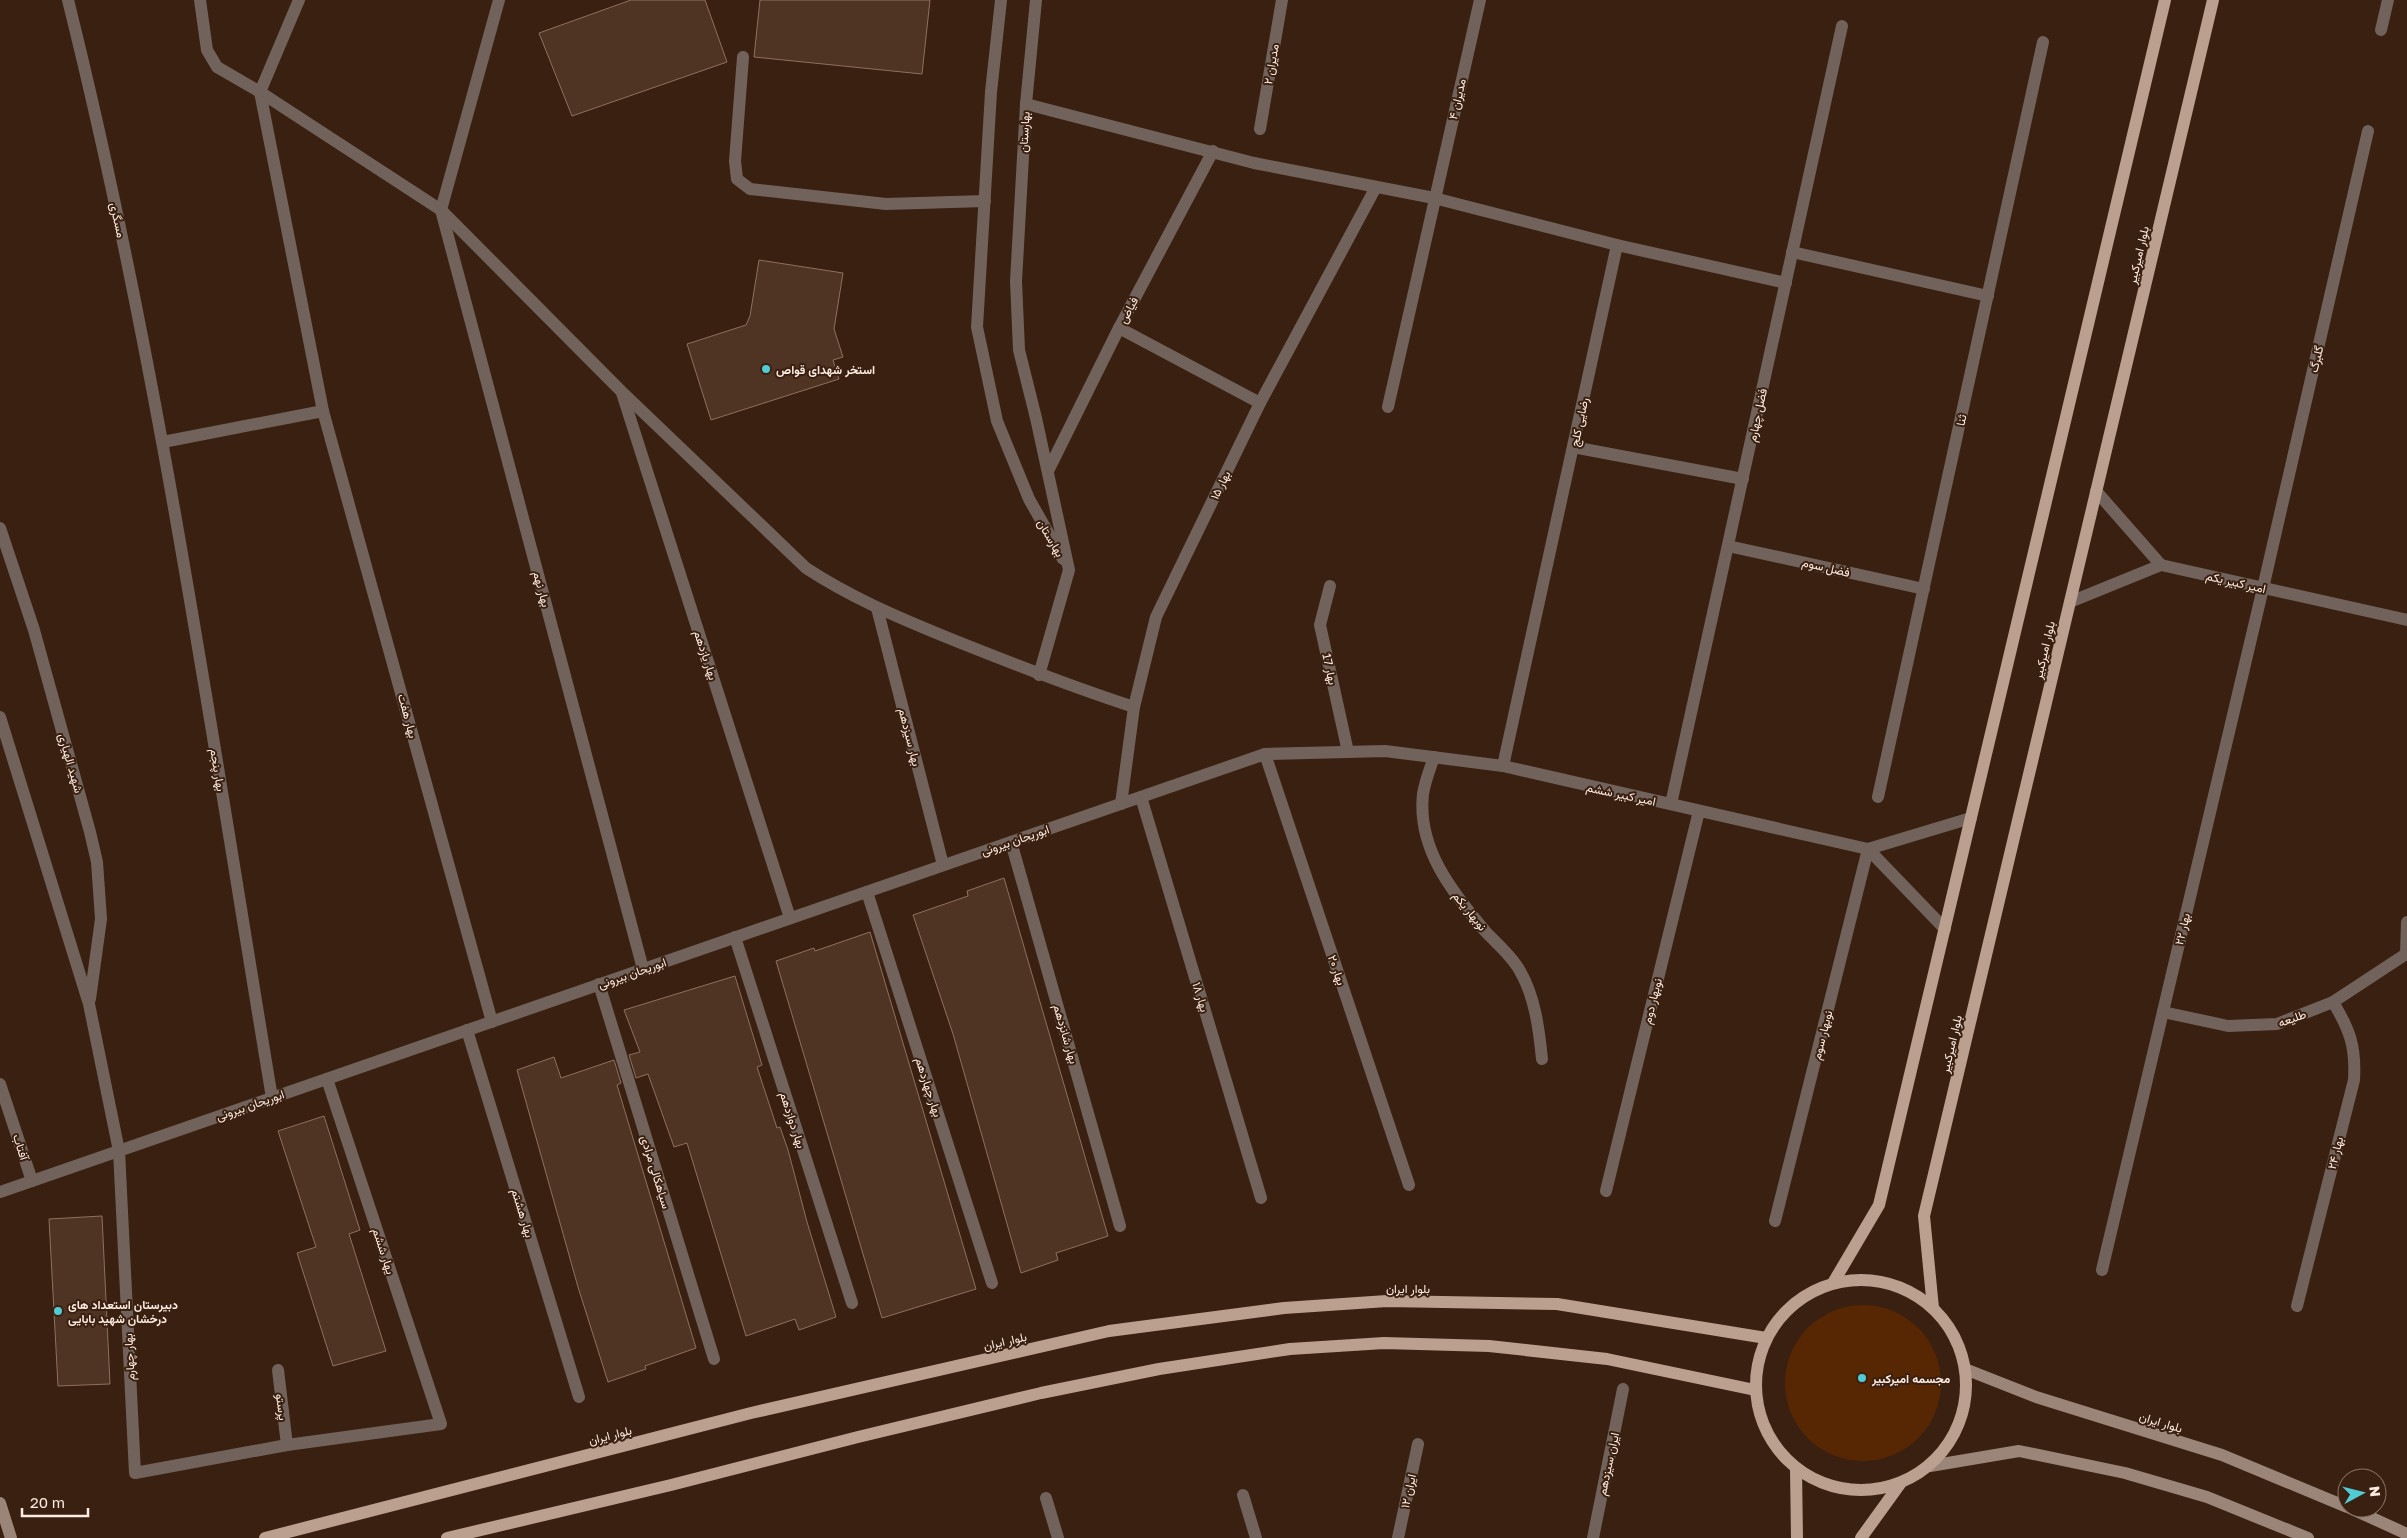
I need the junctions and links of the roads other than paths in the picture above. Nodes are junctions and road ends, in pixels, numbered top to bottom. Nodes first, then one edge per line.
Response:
1 (68, 0) edge
2 (200, 0) edge
3 (299, 0) edge
4 (499, 0) edge
5 (1001, 0) edge
6 (1036, 0) edge
7 (1282, 0) edge
8 (1480, 0) edge
9 (2165, 0) edge
10 (2213, 0) edge
11 (2388, 0) edge
12 (1842, 26) dead end
13 (2381, 30) dead end
14 (2044, 42) dead end
15 (743, 57) dead end
16 (260, 92) junction
17 (1026, 104) junction
18 (1260, 129) dead end
19 (2368, 131) dead end
20 (1213, 151) junction
21 (1376, 187) junction
22 (1434, 198) junction
23 (984, 201) junction
24 (441, 210) junction
25 (1617, 245) junction
26 (1792, 252) junction
27 (1786, 283) junction
28 (1988, 296) junction
29 (1119, 328) junction
30 (622, 391) junction
31 (1260, 403) junction
32 (1388, 407) dead end
33 (323, 411) junction
34 (163, 442) junction
35 (1573, 447) junction
36 (1048, 471) junction
37 (1742, 479) junction
38 (2096, 492) junction
39 (0, 528) edge
40 (1728, 546) junction
41 (2161, 566) junction
42 (1069, 570) junction
43 (1330, 586) dead end
44 (2263, 588) junction
45 (1924, 589) junction
46 (2070, 602) junction
47 (876, 608) junction
48 (2407, 620) edge
49 (1039, 675) junction
50 (1134, 707) junction
51 (0, 717) edge
52 (1348, 752) junction
53 (1265, 754) junction
54 (1434, 757) junction
55 (1503, 766) junction
56 (1142, 797) junction
57 (1878, 797) dead end
58 (1121, 804) junction
59 (1671, 804) junction
60 (1699, 811) junction
61 (1971, 818) junction
62 (1011, 842) junction
63 (1868, 849) junction
64 (943, 865) junction
65 (867, 892) junction
66 (790, 918) junction
67 (2407, 922) edge
68 (1945, 929) junction
69 (735, 938) junction
70 (2406, 954) edge
71 (643, 969) junction
72 (599, 984) junction
73 (2333, 1002) junction
74 (89, 1004) junction
75 (2163, 1012) junction
76 (492, 1022) junction
77 (467, 1030) junction
78 (1542, 1059) dead end
79 (327, 1079) junction
80 (0, 1084) edge
81 (272, 1098) junction
82 (119, 1150) junction
83 (32, 1181) junction
84 (1409, 1185) dead end
85 (1606, 1191) dead end
86 (0, 1192) edge
87 (1260, 1198) dead end
88 (1775, 1221) dead end
89 (1120, 1226) dead end
90 (2102, 1270) dead end
91 (992, 1283) dead end
92 (1834, 1283) junction
93 (852, 1303) dead end
94 (2297, 1306) dead end
95 (1933, 1308) junction
96 (1766, 1338) junction
97 (714, 1359) dead end
98 (1965, 1369) junction
99 (278, 1370) dead end
100 (1623, 1389) dead end
101 (1755, 1390) junction
102 (579, 1397) dead end
103 (1418, 1444) dead end
104 (287, 1445) junction
105 (1930, 1466) junction
106 (1796, 1469) junction
107 (1900, 1484) junction
108 (1243, 1495) dead end
109 (1046, 1498) dead end
110 (2337, 1502) edge
111 (0, 1503) edge
112 (2373, 1518) edge
113 (2407, 1534) edge
114 (11, 1537) edge
115 (265, 1538) edge
116 (447, 1538) edge
117 (1058, 1538) edge
118 (1256, 1538) edge
119 (1398, 1538) edge
120 (1593, 1538) edge
121 (1797, 1538) edge
122 (1861, 1538) edge
123 (2308, 1538) edge

1 - 34 street, مسگری
2 - 16 street
3 - 16 street
4 - 24 street
5 - 23 street, بهارستان
6 - 17 street, بهارستان
7 - 18 street, مدیران ۲
8 - 22 street, مدیران ۴
9 - 61 main road
10 - 38 main road, بلوار امیرکبیر
11 - 13 street
12 - 26 street, فضل چهارم
14 - 28 street, ثنا
15 - 23 street
16 - 24 street
16 - 33 street, بهار هفت
17 - 20 street
17 - 36 street, بهارستان
19 - 44 street, گلبرگ
20 - 21 street
20 - 29 street, فیاض
21 - 22 street
21 - 31 street, بهار ۱۵
22 - 25 street
22 - 32 street, مدیران ۴
23 - 42 street, بهارستان
24 - 30 street
24 - 71 street, بهار نهم
25 - 27 street
25 - 35 street, رضایی کلج
26 - 27 street, فضل چهارم
26 - 28 street
27 - 37 street, فضل چهارم
28 - 45 street, ثنا
29 - 31 street
29 - 36 street, فیاض
30 - 47 street
30 - 66 street, بهار یازدهم
31 - 50 street, بهار ۱۵
33 - 34 street
33 - 76 street, بهار هفت
34 - 81 street, بهار پنجم
35 - 37 street
35 - 55 street, رضایی کلج
36 - 42 street, بهارستان
37 - 40 street, فضل چهارم
38 - 41 street
38 - 46 main road, بلوار امیرکبیر
39 - 74 street, شهید الهیاری
40 - 45 street, فضل سوم
40 - 59 street, فضل چهارم
41 - 44 street, امیر کبیر یکم
41 - 46 street
42 - 49 street
43 - 52 street, بهار 17
44 - 48 street, امیر کبیر یکم
44 - 75 street, بهار ۲۲
45 - 57 street, ثنا
46 - 95 main road, بلوار امیرکبیر
47 - 49 street
47 - 64 street, بهار سیزدهم
49 - 50 street
50 - 58 street, بهار ۱۵
51 - 74 street, شهید الهیاری
52 - 53 street, امیر کبیر ششم
52 - 54 street, امیر کبیر ششم
53 - 56 street, ابوریحان بیرونی
53 - 84 street, بهار ۲۰
54 - 55 street, امیر کبیر ششم
54 - 78 street, نوبهار یکم
55 - 59 street, امیر کبیر ششم
56 - 58 street, ابوریحان بیرونی
56 - 87 street, بهار ۱۸
58 - 62 street, ابوریحان بیرونی
59 - 60 street, امیر کبیر ششم
60 - 63 street, امیر کبیر ششم
60 - 85 street, نوبهار دوم
61 - 63 street, امیر کبیر ششم
61 - 68 main road
62 - 64 street, ابوریحان بیرونی
62 - 89 street, بهار شانزدهم
63 - 68 street
63 - 88 street, نوبهار سوم
64 - 65 street, ابوریحان بیرونی
65 - 66 street, ابوریحان بیرونی
65 - 91 street, بهار چهاردهم
66 - 69 street, ابوریحان بیرونی
67 - 70 street
68 - 92 main road
69 - 71 street, ابوریحان بیرونی
69 - 93 street, بهار دوازدهم
70 - 73 street, طلیعه
71 - 72 street, ابوریحان بیرونی
72 - 76 street, ابوریحان بیرونی
72 - 97 street, سیاهکالی مرادی
73 - 75 street, طلیعه
73 - 94 street, بهار ۲۴
74 - 82 street, شهید الهیاری
75 - 90 street, بهار ۲۲
76 - 77 street, ابوریحان بیرونی
77 - 79 street, ابوریحان بیرونی
77 - 102 street, بهار هشتم
79 - 81 street, ابوریحان بیرونی
79 - 104 street, یهار ششم
80 - 83 street, آفتاب
81 - 82 street, ابوریحان بیرونی
82 - 83 street, ابوریحان بیرونی
82 - 104 street, بهار چهارم
83 - 86 street, ابوریحان بیرونی
92 - 95 main road
92 - 96 main road
95 - 98 main road
96 - 101 main road
96 - 115 main road, بلوار ایران
98 - 105 main road
98 - 110 main road, بلوار ایران
99 - 104 street, پرستو
100 - 120 street, ایران سیزدهم
101 - 106 main road
101 - 116 main road
103 - 119 street, ایران ۱۲
105 - 107 main road
105 - 123 main road
106 - 107 main road
106 - 121 main road
107 - 122 main road
108 - 118 street
109 - 117 street
111 - 114 main road
112 - 113 main road, بلوار ایران

